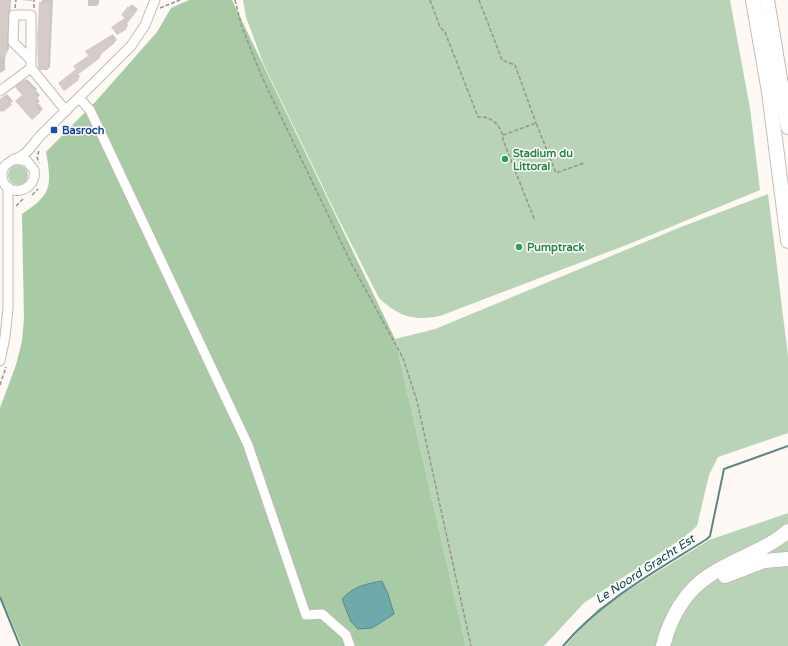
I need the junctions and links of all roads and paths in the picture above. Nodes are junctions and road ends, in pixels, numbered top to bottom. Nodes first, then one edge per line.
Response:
1 (155, 0) edge
2 (180, 0) edge
3 (235, 0) edge
4 (430, 0) edge
5 (479, 0) edge
6 (753, 0) edge
7 (767, 0) edge
8 (160, 8) dead end
9 (0, 91) edge
10 (79, 98) junction
11 (66, 111) junction
12 (536, 122) junction
13 (788, 127) edge
14 (503, 135) junction
15 (34, 143) junction
16 (14, 159) junction
17 (584, 163) dead end
18 (31, 165) junction
19 (2, 168) edge
20 (8, 187) junction
21 (19, 191) junction
22 (8, 207) junction
23 (535, 221) dead end
24 (788, 241) edge
25 (0, 361) edge
26 (788, 531) edge
27 (788, 559) edge
28 (350, 646) edge
29 (471, 646) edge
30 (663, 646) edge
31 (672, 646) edge

1 - 10 street
2 - 8 path
3 - 29 path
4 - 14 path
5 - 12 path
6 - 24 highway
7 - 13 highway
9 - 11 street
10 - 11 street
10 - 28 street
11 - 15 street
12 - 14 path
12 - 17 path
14 - 23 path
15 - 16 street
15 - 18 street
16 - 18 street
16 - 19 street
18 - 21 street
19 - 20 street
20 - 21 street
20 - 22 street
21 - 22 street
22 - 25 street
26 - 30 highway
27 - 31 highway

